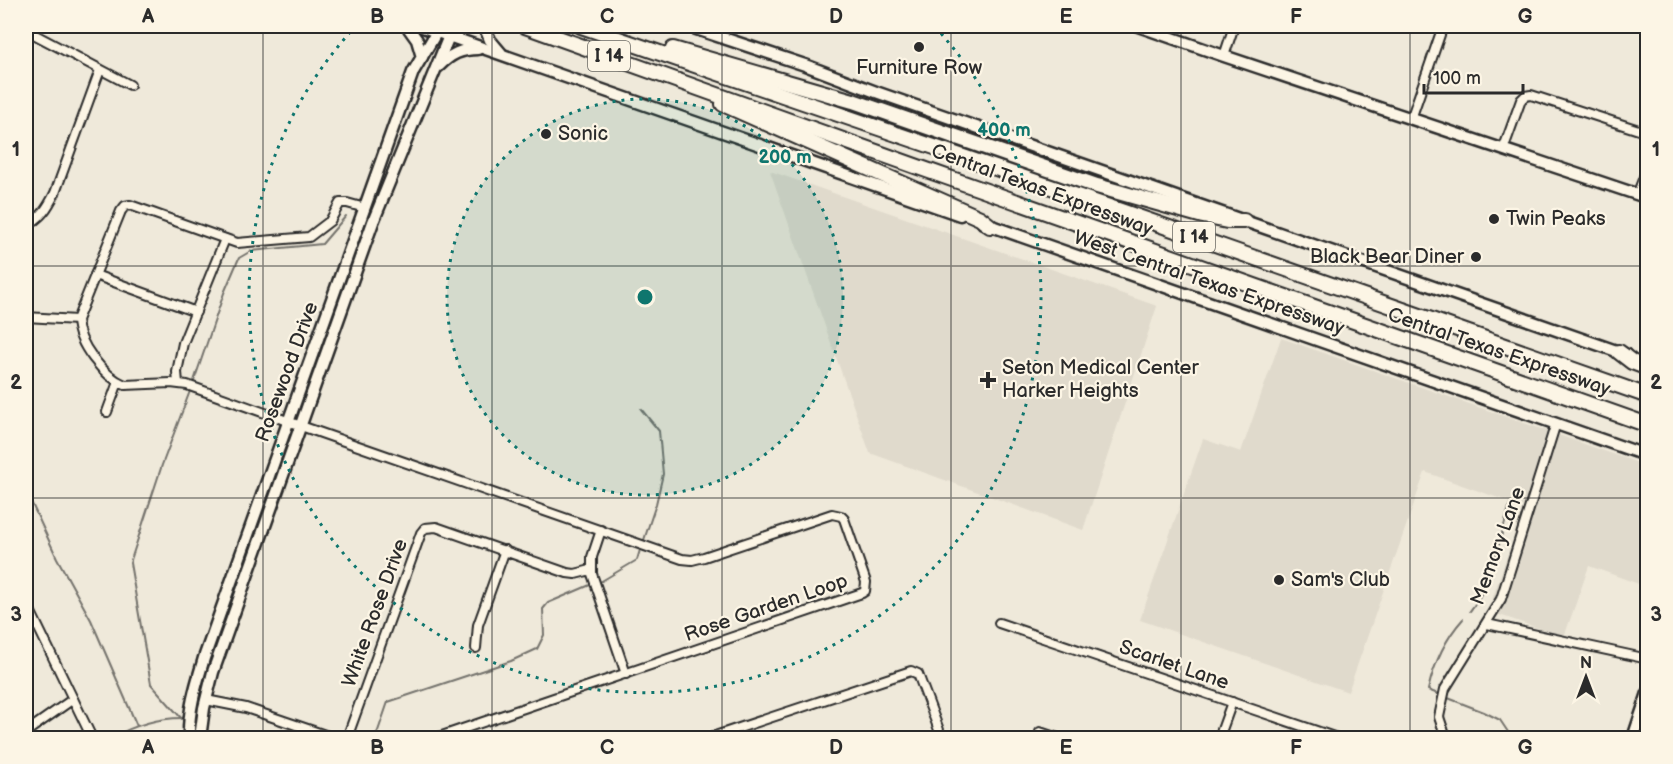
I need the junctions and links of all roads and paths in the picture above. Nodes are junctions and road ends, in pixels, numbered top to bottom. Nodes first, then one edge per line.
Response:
1 (407, 26) edge
2 (420, 26) edge
3 (455, 26) edge
4 (484, 26) edge
5 (525, 26) edge
6 (581, 26) edge
7 (687, 26) edge
8 (1138, 26) edge
9 (1234, 26) edge
10 (1443, 26) edge
11 (439, 29) edge
12 (26, 30) edge
13 (449, 36) junction
14 (625, 41) junction
15 (485, 49) junction
16 (503, 55) junction
17 (1224, 56) junction
18 (422, 57) junction
19 (100, 70) junction
20 (435, 71) junction
21 (130, 85) dead end
22 (693, 86) junction
23 (1411, 119) junction
24 (1647, 133) edge
25 (1503, 150) junction
26 (1647, 167) edge
27 (1642, 197) edge
28 (365, 208) junction
29 (1244, 221) junction
30 (26, 225) edge
31 (990, 226) junction
32 (225, 239) junction
33 (95, 275) junction
34 (196, 312) junction
35 (26, 318) edge
36 (77, 320) junction
37 (1619, 352) junction
38 (1647, 362) edge
39 (1647, 368) edge
40 (118, 382) junction
41 (178, 383) junction
42 (1647, 396) edge
43 (107, 412) dead end
44 (288, 422) junction
45 (1556, 423) junction
46 (1647, 425) edge
47 (301, 426) junction
48 (1647, 456) edge
49 (601, 530) junction
50 (505, 550) junction
51 (591, 570) junction
52 (26, 602) edge
53 (999, 623) dead end
54 (1487, 624) junction
55 (476, 648) dead end
56 (1647, 659) edge
57 (626, 674) junction
58 (1647, 693) edge
59 (73, 699) junction
60 (206, 700) junction
61 (1232, 702) junction
62 (26, 732) edge
63 (1040, 732) dead end
64 (92, 738) edge
65 (189, 738) edge
66 (200, 738) edge
67 (334, 738) edge
68 (347, 738) edge
69 (436, 738) edge
70 (709, 738) edge
71 (942, 738) edge
72 (1058, 738) edge
73 (1219, 738) edge
74 (1337, 738) edge
75 (1446, 738) edge
76 (1633, 738) edge

1 - 18 main road
2 - 11 main road, West Central Texas Expressway
3 - 13 main road, Rosewood Drive
4 - 16 main road
5 - 22 highway, Central Texas Expressway / I 14
6 - 14 highway, Central Texas Expressway / I 14
7 - 29 main road
8 - 17 main road
9 - 17 street
10 - 23 street
11 - 13 main road, West Central Texas Expressway
11 - 18 main road, Rosewood Drive
12 - 19 street
13 - 15 main road, West Central Texas Expressway
13 - 20 main road, Rosewood Drive
14 - 29 highway
14 - 42 highway, Central Texas Expressway / I 14
15 - 16 main road, West Central Texas Expressway
15 - 20 main road
16 - 31 main road, West Central Texas Expressway
17 - 23 main road
18 - 28 main road, Rosewood Drive
19 - 21 street
19 - 30 street
20 - 47 main road, Rosewood Drive
22 - 31 highway
22 - 46 highway, Central Texas Expressway / I 14
23 - 25 main road
24 - 25 street
25 - 27 main road
26 - 27 street
28 - 32 street
28 - 44 main road, Rosewood Drive
29 - 37 main road
31 - 45 main road, West Central Texas Expressway
32 - 33 street
32 - 34 street
33 - 34 street
33 - 36 street
34 - 41 street
35 - 36 street
36 - 40 street
37 - 38 main road
37 - 39 highway
40 - 41 street
40 - 43 street
41 - 44 street, Rose Garden Loop
44 - 47 street, Rose Garden Loop
44 - 65 main road, Rosewood Drive
45 - 48 main road, West Central Texas Expressway
45 - 54 street, Memory Lane
47 - 49 street, Rose Garden Loop
47 - 60 main road, Rosewood Drive
49 - 51 street
49 - 57 street, Rose Garden Loop
50 - 51 street, White Rose Drive
50 - 55 street
50 - 68 street, White Rose Drive
51 - 57 street
52 - 59 street
53 - 61 street, Scarlet Lane
54 - 56 street
54 - 75 street, Memory Lane
57 - 69 street, Rose Garden Loop
58 - 76 main road
59 - 62 street
59 - 64 street
60 - 66 main road, Rosewood Drive
60 - 67 street
61 - 73 street
61 - 74 street, Scarlet Lane
63 - 72 street
70 - 71 street

